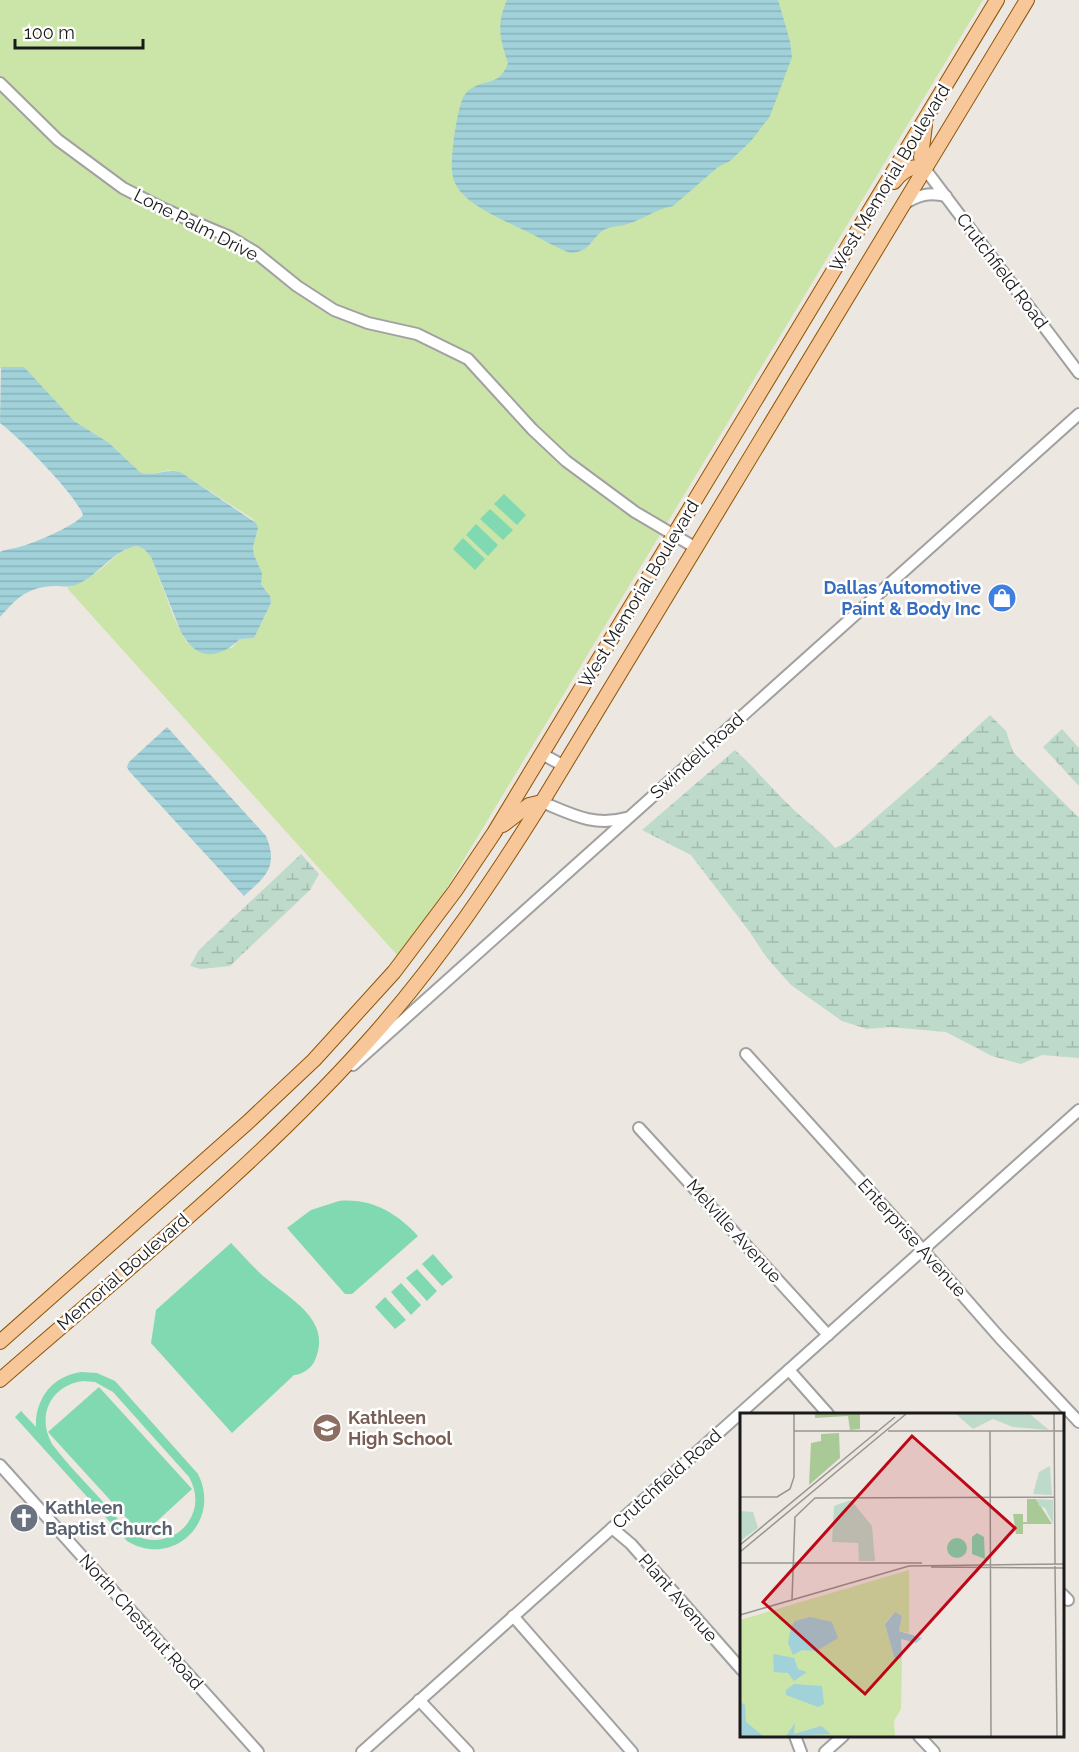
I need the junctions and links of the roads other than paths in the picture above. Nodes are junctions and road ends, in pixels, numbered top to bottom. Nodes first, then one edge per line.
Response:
1 (997, 0) edge
2 (1027, 0) edge
3 (0, 83) edge
4 (926, 117) junction
5 (925, 169) junction
6 (886, 184) junction
7 (946, 196) junction
8 (904, 204) junction
9 (1079, 373) edge
10 (1079, 414) edge
11 (675, 534) junction
12 (696, 548) junction
13 (542, 754) junction
14 (564, 766) junction
15 (542, 802) junction
16 (629, 818) junction
17 (587, 820) junction
18 (494, 833) junction
19 (597, 846) junction
20 (746, 1054) dead end
21 (315, 1099) junction
22 (1079, 1110) edge
23 (639, 1128) dead end
24 (224, 1144) joint
25 (247, 1164) joint
26 (924, 1250) junction
27 (828, 1335) junction
28 (0, 1342) edge
29 (789, 1370) junction
30 (0, 1380) edge
31 (748, 1413) edge
32 (827, 1413) edge
33 (1079, 1422) edge
34 (738, 1424) edge
35 (0, 1465) edge
36 (612, 1528) junction
37 (513, 1616) junction
38 (740, 1669) edge
39 (419, 1700) junction
40 (795, 1737) edge
41 (842, 1737) edge
42 (920, 1737) edge
43 (258, 1752) edge
44 (362, 1752) edge
45 (468, 1752) edge
46 (632, 1752) edge
47 (801, 1752) edge
48 (825, 1752) edge
49 (934, 1752) edge

1 - 4 main road, West Memorial Boulevard
2 - 5 main road
3 - 11 street, Lone Palm Drive
4 - 5 main road
4 - 6 main road, West Memorial Boulevard
5 - 6 main road
5 - 7 street, Crutchfield Road
5 - 8 main road, West Memorial Boulevard
6 - 11 main road, West Memorial Boulevard
7 - 8 street
7 - 9 street, Crutchfield Road
8 - 12 main road, West Memorial Boulevard
10 - 16 street, Swindell Road
11 - 12 street, Lone Palm Drive
11 - 13 main road, West Memorial Boulevard
12 - 14 main road, West Memorial Boulevard
13 - 14 street
13 - 18 main road, West Memorial Boulevard
14 - 15 main road, West Memorial Boulevard
15 - 17 street
15 - 18 main road
15 - 21 main road, West Memorial Boulevard
16 - 17 street
16 - 19 street, Swindell Road
17 - 19 street
18 - 24 main road, West Memorial Boulevard
19 - 21 street, Swindell Road
20 - 26 street, Enterprise Avenue
21 - 25 main road, West Memorial Boulevard
22 - 26 street, Crutchfield Road
23 - 27 street, Melville Avenue
24 - 28 main road, Memorial Boulevard
25 - 30 main road, Memorial Boulevard
26 - 27 street, Crutchfield Road
26 - 33 street, Enterprise Avenue
27 - 29 street, Crutchfield Road
29 - 31 street, Crutchfield Road
29 - 32 street
34 - 36 street, Crutchfield Road
35 - 43 street, North Chestnut Road
36 - 37 street, Crutchfield Road
36 - 38 street, Plant Avenue
37 - 39 street, Crutchfield Road
37 - 46 street
39 - 44 street, Crutchfield Road
39 - 45 street
40 - 47 street
41 - 48 street
42 - 49 street

